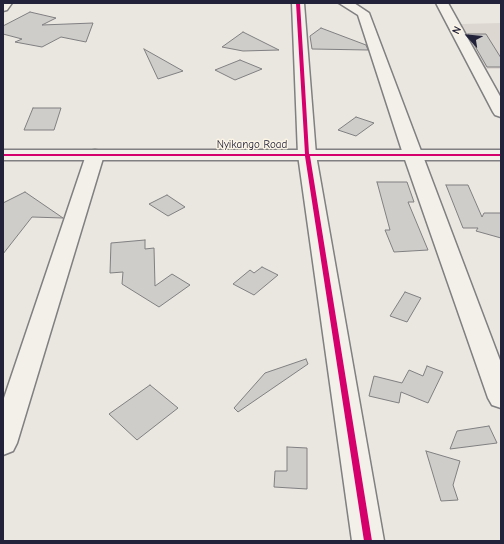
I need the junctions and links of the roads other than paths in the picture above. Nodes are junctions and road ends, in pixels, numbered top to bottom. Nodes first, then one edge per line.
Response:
1 (6, 3) edge
2 (298, 3) edge
3 (345, 3) edge
4 (442, 3) edge
5 (3, 7) edge
6 (501, 112) edge
7 (412, 154) junction
8 (501, 154) edge
9 (3, 155) edge
10 (94, 155) junction
11 (307, 155) junction
12 (501, 398) edge
13 (3, 443) edge
14 (368, 541) edge

1 - 5 street
2 - 11 street
3 - 7 street
4 - 6 street
7 - 8 street, Nyikango Road
7 - 11 street, Nyikango Road
7 - 12 street
9 - 10 street, Nyikango Road
10 - 11 street, Nyikango Road
10 - 13 street
11 - 14 street

